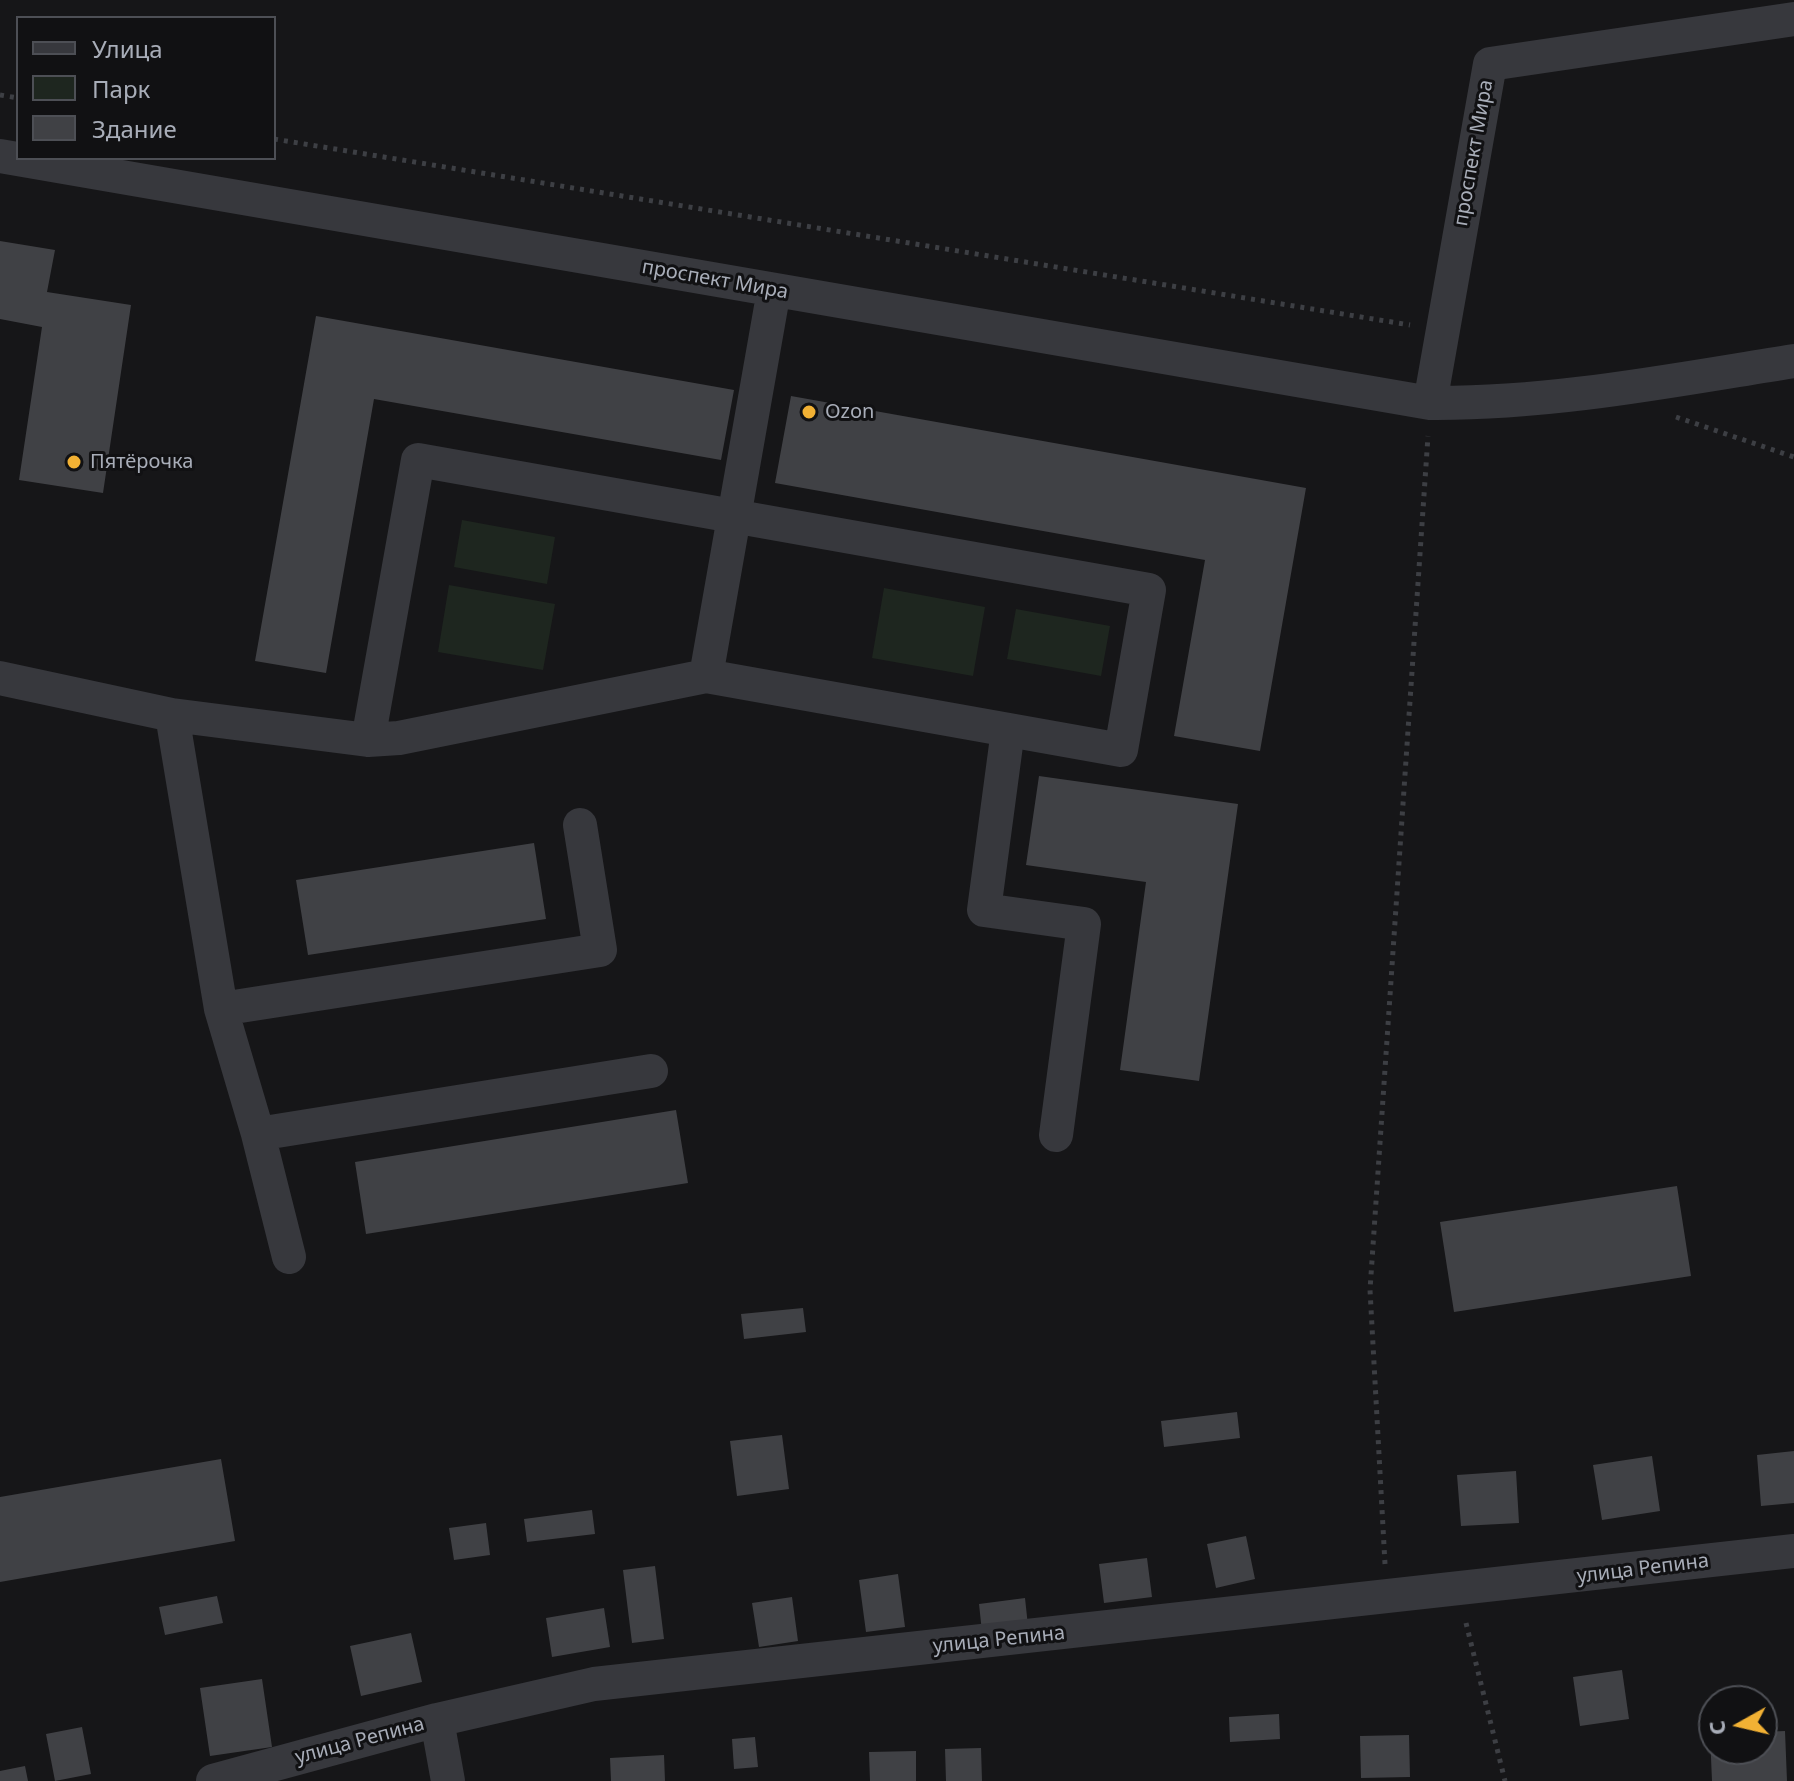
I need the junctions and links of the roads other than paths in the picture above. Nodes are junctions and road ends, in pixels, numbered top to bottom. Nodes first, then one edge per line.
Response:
1 (1794, 19) edge
2 (23, 160) edge
3 (774, 290) junction
4 (1794, 361) edge
5 (1430, 403) junction
6 (734, 516) junction
7 (706, 676) junction
8 (0, 678) edge
9 (172, 715) junction
10 (1008, 730) junction
11 (368, 740) junction
12 (580, 825) dead end
13 (221, 1009) junction
14 (651, 1071) dead end
15 (258, 1134) junction
16 (1056, 1135) dead end
17 (289, 1257) dead end
18 (1794, 1551) edge
19 (437, 1720) junction
20 (213, 1781) edge
21 (448, 1781) edge

1 - 5 street, проспект Мира
2 - 3 street, проспект Мира
3 - 5 street, проспект Мира
3 - 6 street
4 - 5 street, проспект Мира
6 - 7 street
6 - 10 street
6 - 11 street
7 - 10 street
7 - 11 street
8 - 9 street
9 - 11 street
9 - 13 street
10 - 16 street
12 - 13 street
13 - 15 street
14 - 15 street
15 - 17 street
18 - 19 street, улица Репина
19 - 20 street, улица Репина
19 - 21 street

